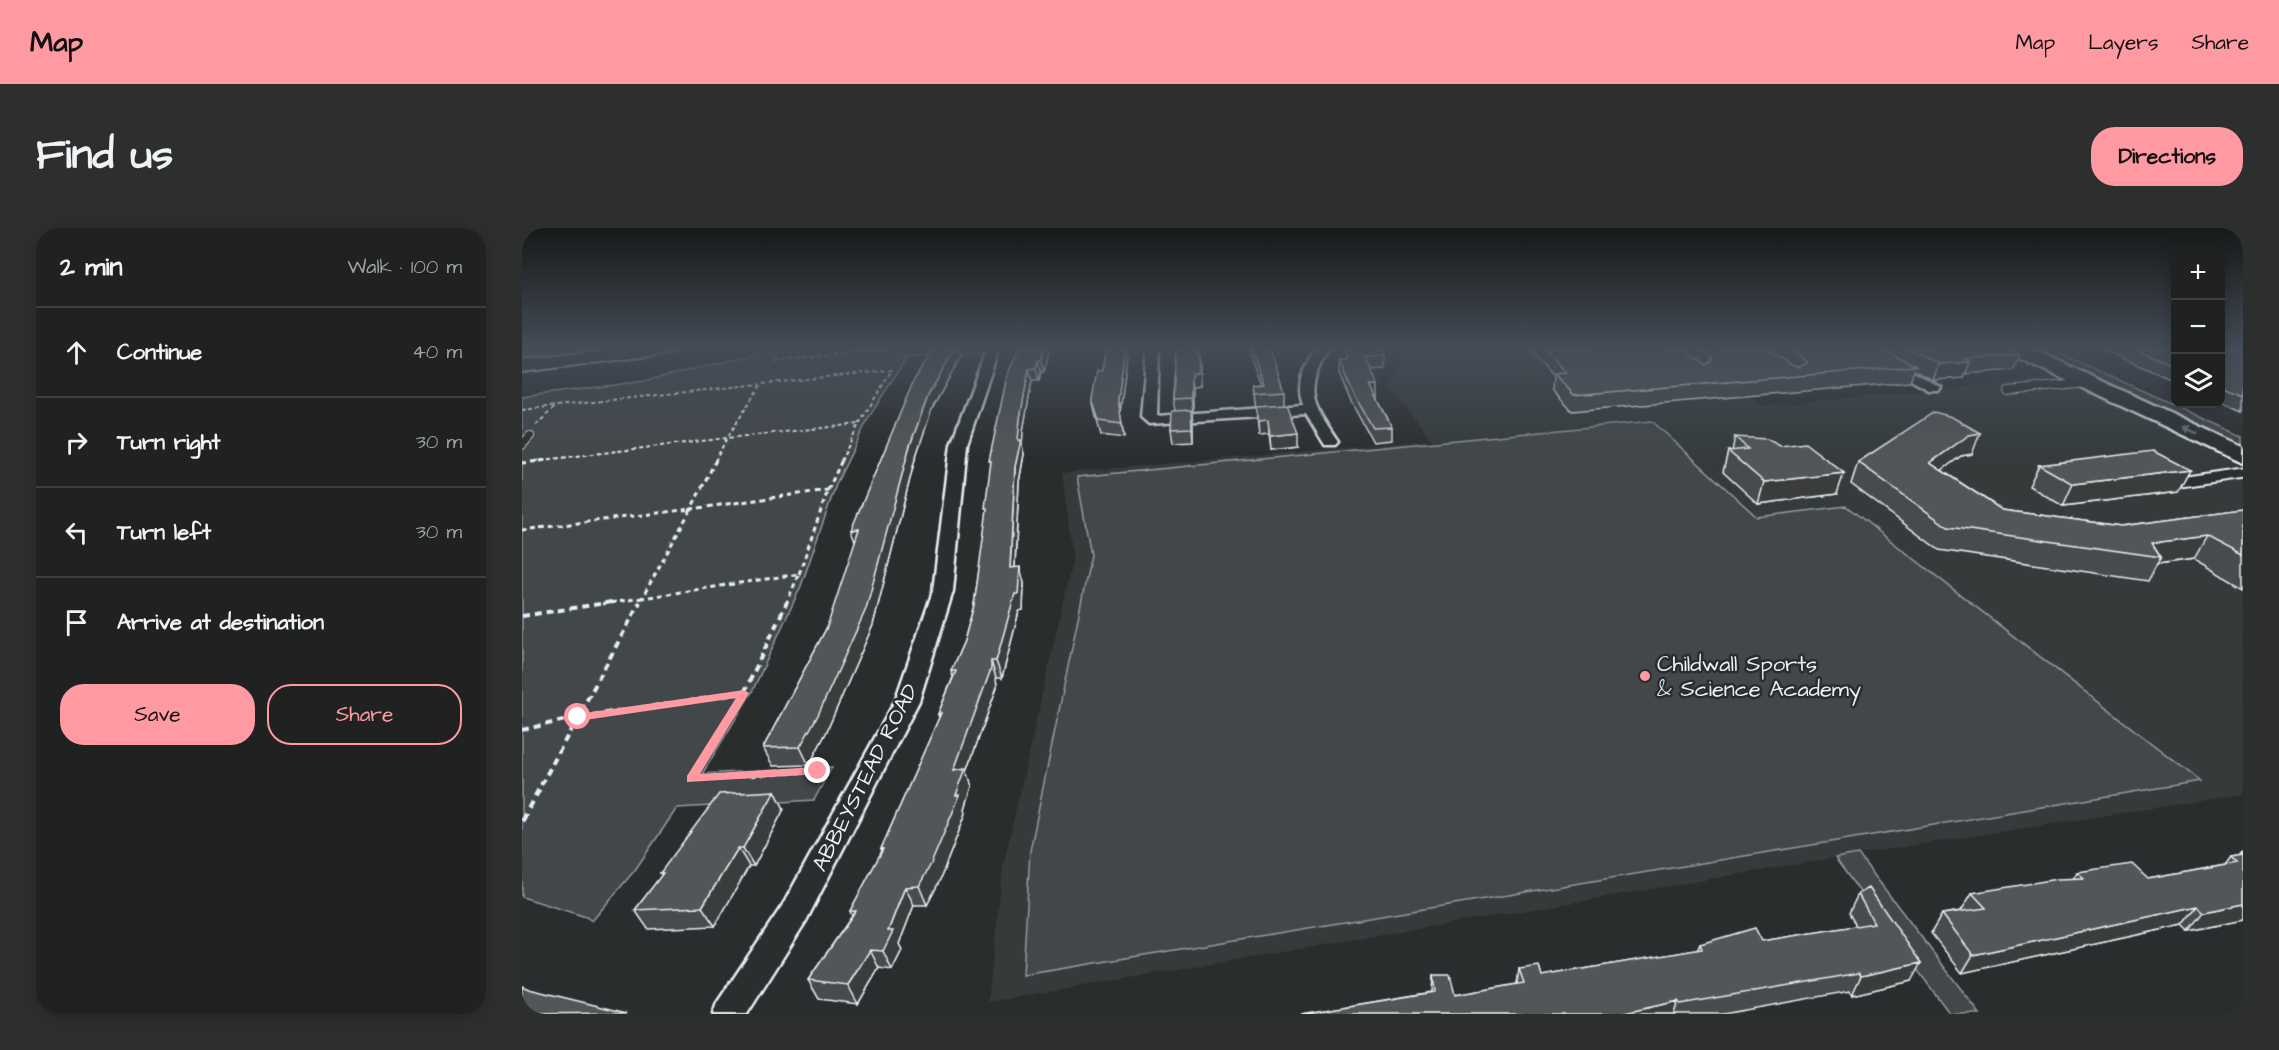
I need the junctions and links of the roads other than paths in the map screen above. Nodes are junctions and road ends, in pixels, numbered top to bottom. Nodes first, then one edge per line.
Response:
1 (980, 385) edge
2 (1150, 385) edge
3 (1308, 385) edge
4 (1929, 385) edge
5 (2073, 385) edge
6 (2092, 385) edge
7 (2135, 385) edge
8 (1933, 387) dead end
9 (2008, 392) dead end
10 (2171, 401) edge
11 (2187, 408) edge
12 (1309, 409) junction
13 (2243, 434) edge
14 (530, 436) road end
15 (1330, 442) dead end
16 (522, 445) edge
17 (2243, 455) edge
18 (2243, 473) edge
19 (2180, 483) edge
20 (729, 1014) edge

1 - 20 street, ABBEYSTEAD ROAD
2 - 12 street
3 - 12 street
4 - 8 street
5 - 9 lane
17 -> 6 highway
7 - 10 highway
11 - 13 highway
12 - 15 street
14 - 16 lane
18 - 19 lane

